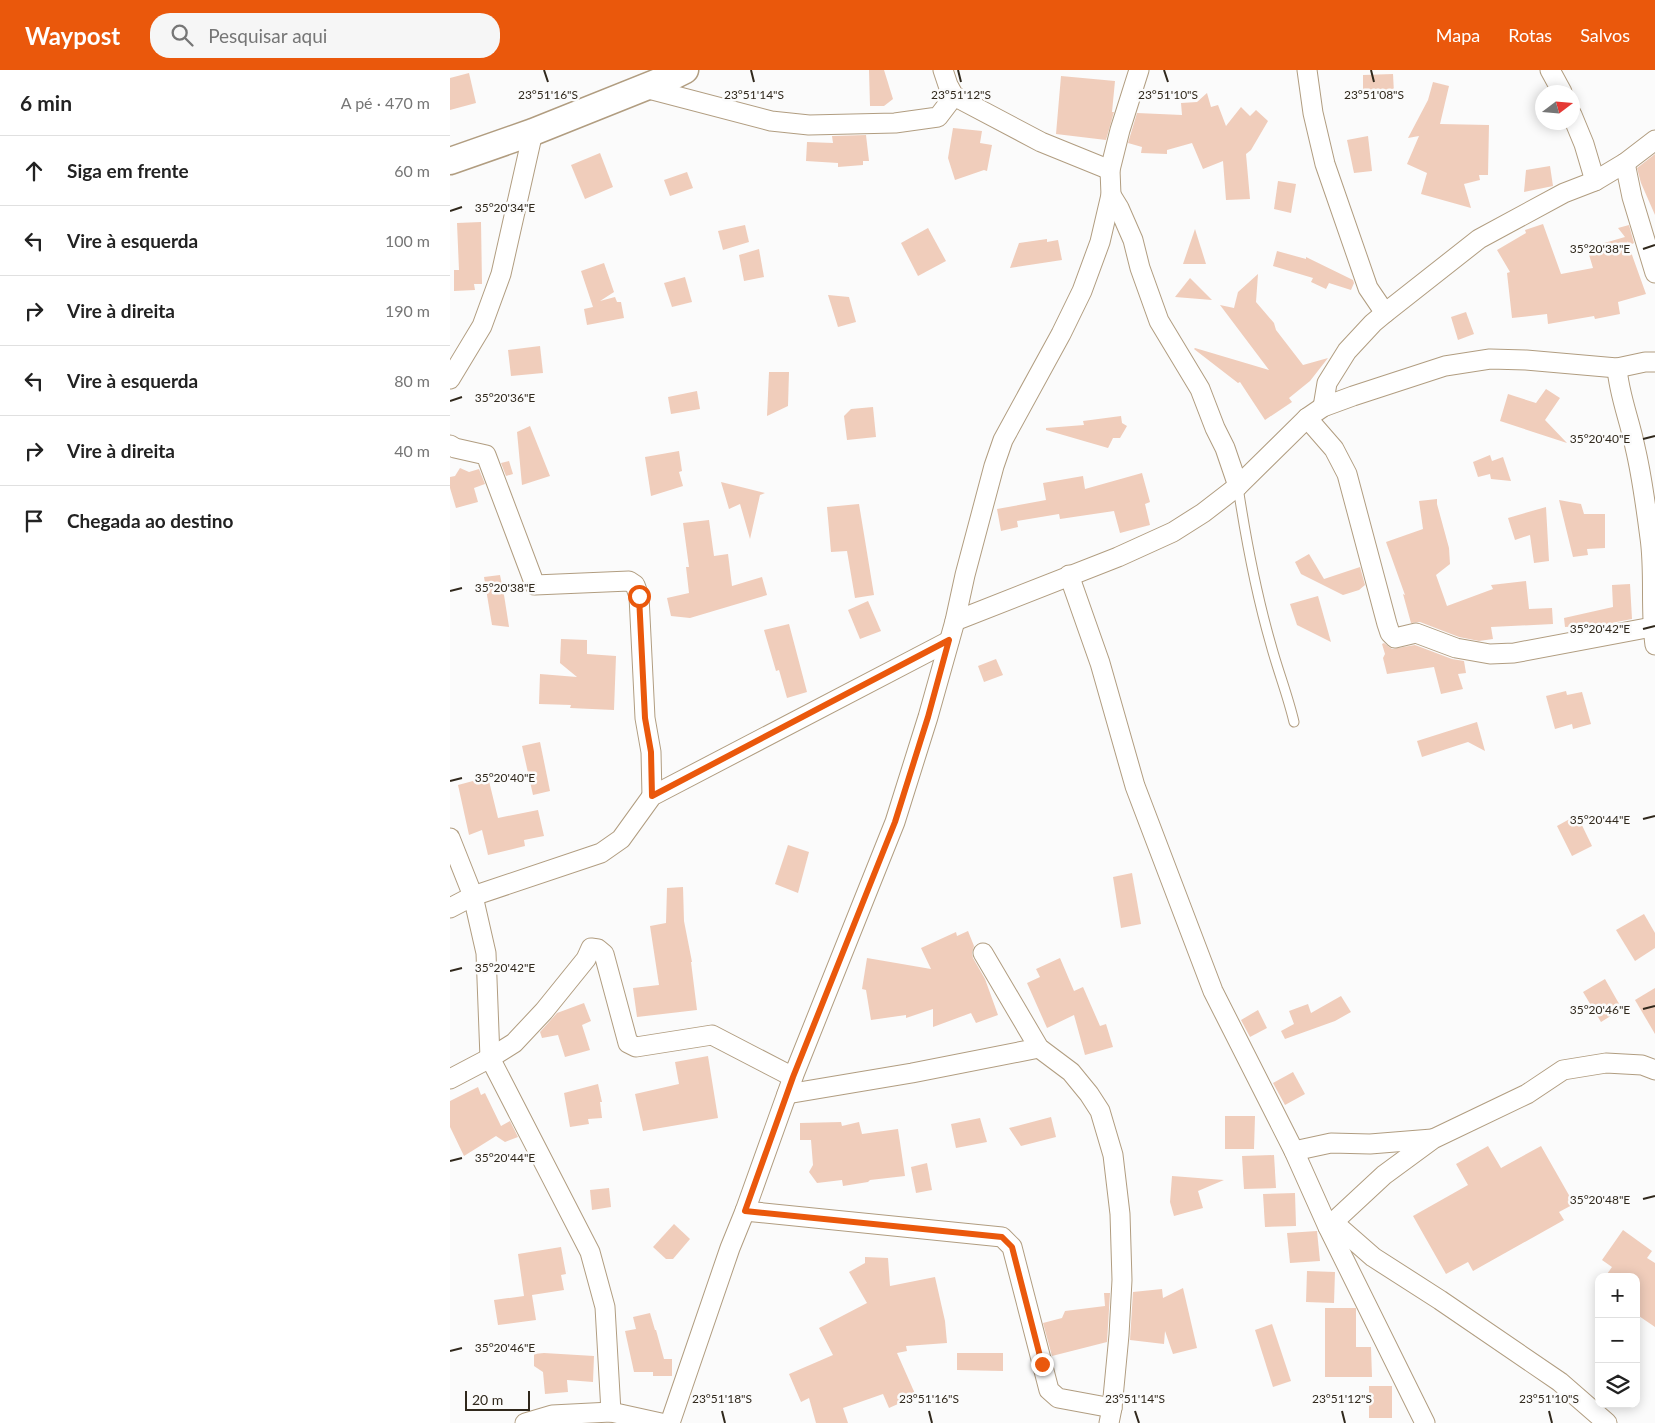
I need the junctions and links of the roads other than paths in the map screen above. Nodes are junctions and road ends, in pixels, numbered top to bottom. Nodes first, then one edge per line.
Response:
1 (685, 70) edge
2 (943, 70) edge
3 (1139, 70) edge
4 (1307, 70) edge
5 (1550, 70) edge
6 (1558, 85) edge
7 (645, 88) junction
8 (954, 96) junction
9 (1578, 130) edge
10 (533, 132) junction
11 (1655, 140) edge
12 (450, 161) edge
13 (1625, 163) junction
14 (1110, 170) junction
15 (1594, 181) junction
16 (1111, 195) junction
17 (1655, 273) edge
18 (1384, 313) junction
19 (1655, 362) edge
20 (1617, 368) junction
21 (450, 379) edge
22 (1323, 408) junction
23 (1307, 418) junction
24 (450, 445) edge
25 (1238, 486) junction
26 (1069, 575) junction
27 (955, 621) junction
28 (1654, 636) edge
29 (949, 640) junction
30 (1294, 722) dead end
31 (652, 796) junction
32 (450, 838) edge
33 (473, 896) junction
34 (450, 908) edge
35 (983, 953) dead end
36 (1039, 1048) junction
37 (490, 1058) junction
38 (1655, 1070) edge
39 (450, 1079) edge
40 (790, 1086) junction
41 (1433, 1139) junction
42 (1294, 1151) junction
43 (745, 1211) junction
44 (1331, 1224) junction
45 (611, 1412) junction
46 (1110, 1416) edge
47 (525, 1423) edge
48 (661, 1423) edge
49 (670, 1423) edge
50 (1425, 1423) edge
51 (1607, 1423) edge

1 - 7 street
2 - 8 street
3 - 14 street
4 - 18 street
5 - 6 street
7 - 8 street
7 - 10 street
8 - 14 street
9 - 15 street
10 - 12 street
10 - 21 street
11 - 13 street
13 - 15 street
13 - 17 street
14 - 16 street
15 - 18 street
16 - 25 street
16 - 27 street
18 - 22 street
19 - 20 street
20 - 22 street
20 - 28 street
22 - 23 street
23 - 25 street
23 - 28 street
24 - 31 street
25 - 26 street
25 - 30 lane
26 - 27 street
26 - 42 street
27 - 29 street
29 - 31 street
29 - 40 street
31 - 33 street
32 - 33 street
33 - 34 street
33 - 37 street
35 - 36 street
36 - 40 street
36 - 46 street
37 - 39 street
37 - 40 street
37 - 45 street
38 - 41 street
40 - 43 street
41 - 42 street
41 - 44 street
42 - 44 street
43 - 46 street
43 - 49 street
44 - 50 street
44 - 51 street
45 - 47 street
45 - 48 street

